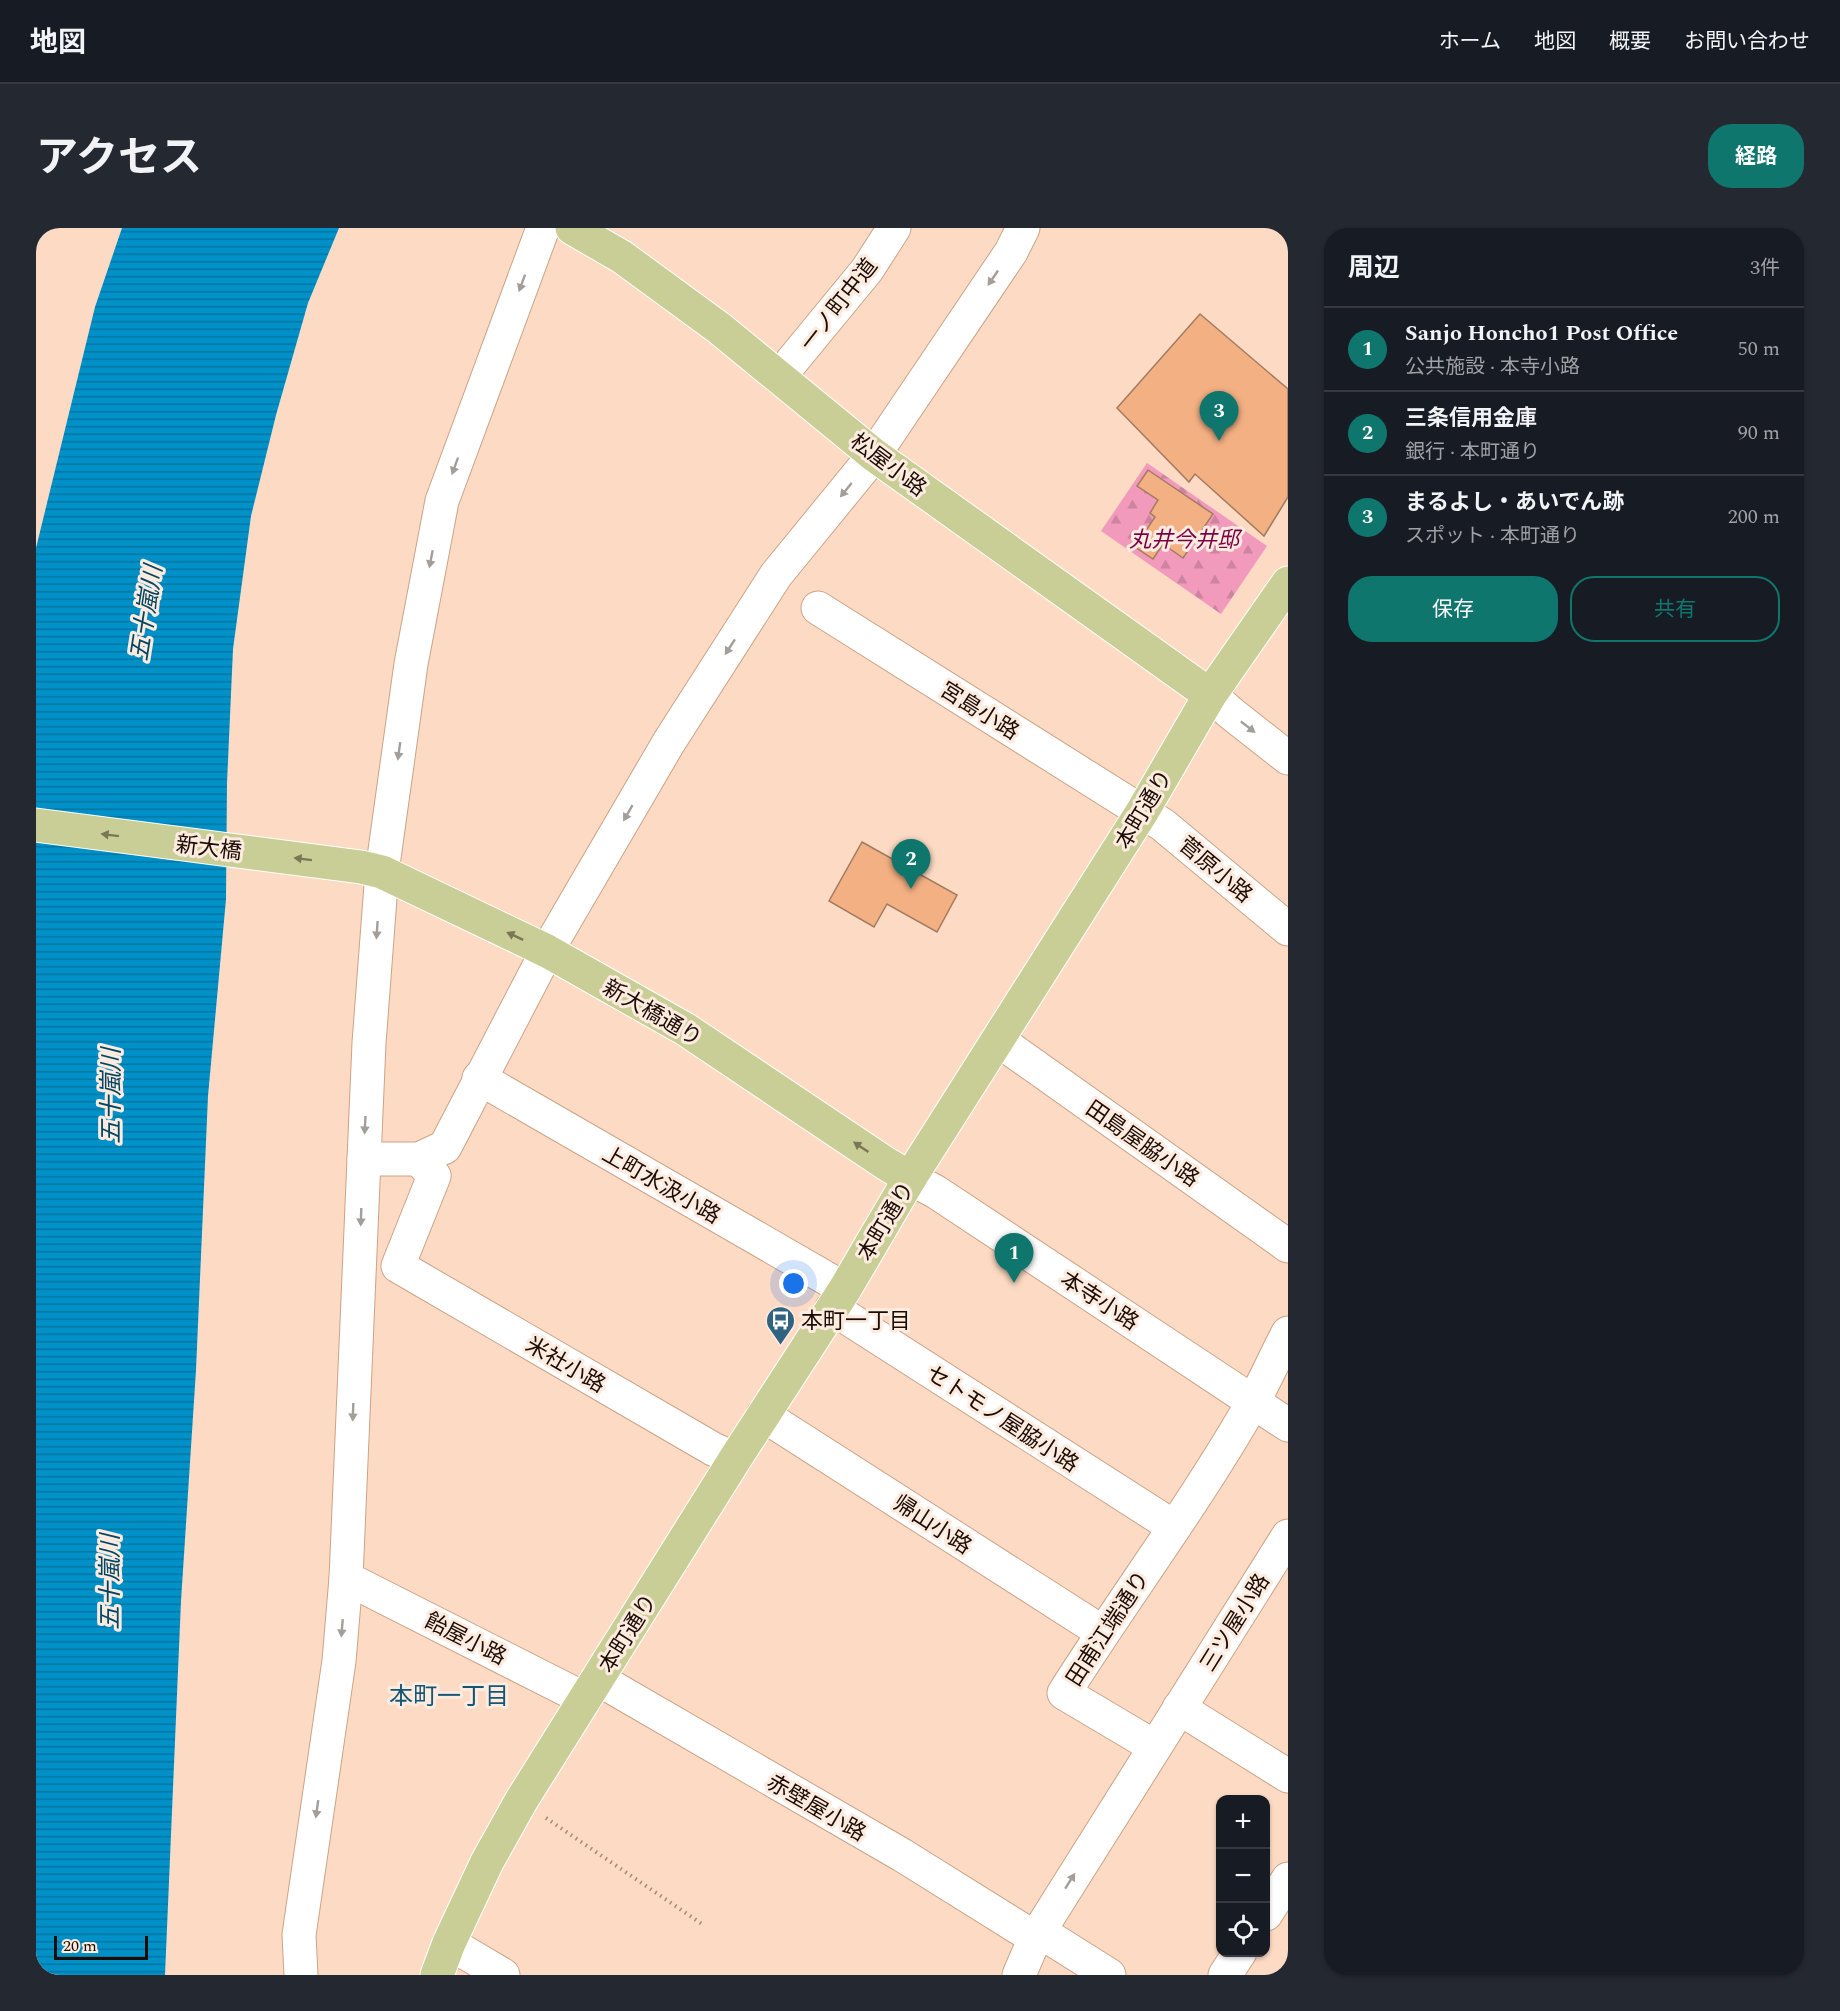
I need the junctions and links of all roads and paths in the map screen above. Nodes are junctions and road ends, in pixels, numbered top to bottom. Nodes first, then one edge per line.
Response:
1 (543, 228) edge
2 (572, 228) edge
3 (894, 228) edge
4 (1023, 228) edge
5 (779, 377) junction
6 (874, 455) junction
7 (1288, 584) edge
8 (818, 608) dead end
9 (1210, 695) junction
10 (1288, 758) edge
11 (1142, 812) junction
12 (36, 825) edge
13 (371, 869) junction
14 (1288, 929) edge
15 (547, 951) junction
16 (998, 1040) junction
17 (479, 1078) junction
18 (364, 1159) junction
19 (418, 1159) junction
20 (910, 1178) junction
21 (1288, 1246) edge
22 (839, 1298) junction
23 (1288, 1332) edge
24 (1253, 1401) junction
25 (763, 1415) junction
26 (1288, 1425) edge
27 (735, 1459) junction
28 (1174, 1527) junction
29 (1288, 1536) edge
30 (346, 1578) junction
31 (1102, 1632) junction
32 (592, 1689) junction
33 (1179, 1708) junction
34 (1155, 1747) junction
35 (1288, 1776) edge
36 (521, 1801) junction
37 (1288, 1879) edge
38 (1270, 1908) edge
39 (702, 1924) dead end
40 (1037, 1934) junction
41 (449, 1942) junction
42 (1237, 1957) edge
43 (301, 1975) edge
44 (437, 1975) edge
45 (503, 1975) edge
46 (1019, 1975) edge
47 (1109, 1975) edge
48 (1226, 1975) edge

1 -> 13 street
2 - 5 main road, 松屋小路
3 - 5 street, 一ノ町中道
4 -> 6 street
5 - 6 main road, 松屋小路
6 - 9 main road, 松屋小路
6 -> 15 street
7 - 9 main road, 本町通り
8 - 11 street, 宮島小路
9 -> 10 street
9 - 11 main road, 本町通り
11 - 14 street, 菅原小路
11 - 16 main road, 本町通り
13 -> 12 main road, 新大橋
15 -> 13 main road, 新大橋通り
13 -> 18 street
15 - 17 street
20 -> 15 main road, 新大橋通り
16 - 20 main road, 本町通り
16 - 21 street, 田島屋脇小路
17 - 19 street
17 - 22 street, 上町水汲小路
18 - 19 street
18 -> 30 street
19 - 27 street, 米社小路
20 - 22 main road, 本町通り
20 - 24 street, 本寺小路
22 - 25 main road, 本町通り
22 - 28 street, セトモノ屋脇小路
23 - 24 street, 田甫江端通り
24 - 26 street, 本寺小路
24 - 28 street, 田甫江端通り
25 - 27 main road, 本町通り
25 - 31 street, 帰山小路
27 - 32 main road, 本町通り
28 - 31 street, 田甫江端通り
29 - 33 street, 三ツ屋小路
30 - 32 street, 飴屋小路
30 -> 43 street
31 - 34 street, 田甫江端通り
32 - 36 main road, 本町通り
32 - 40 street, 赤壁屋小路
33 - 34 street, 三ツ屋小路
33 - 35 street
40 -> 34 street
36 - 39 path
36 - 41 main road, 本町通り
37 - 38 street
40 - 46 street
40 - 47 street, 赤壁屋小路
41 - 44 main road, 本町通り
41 - 45 street
42 - 48 street

